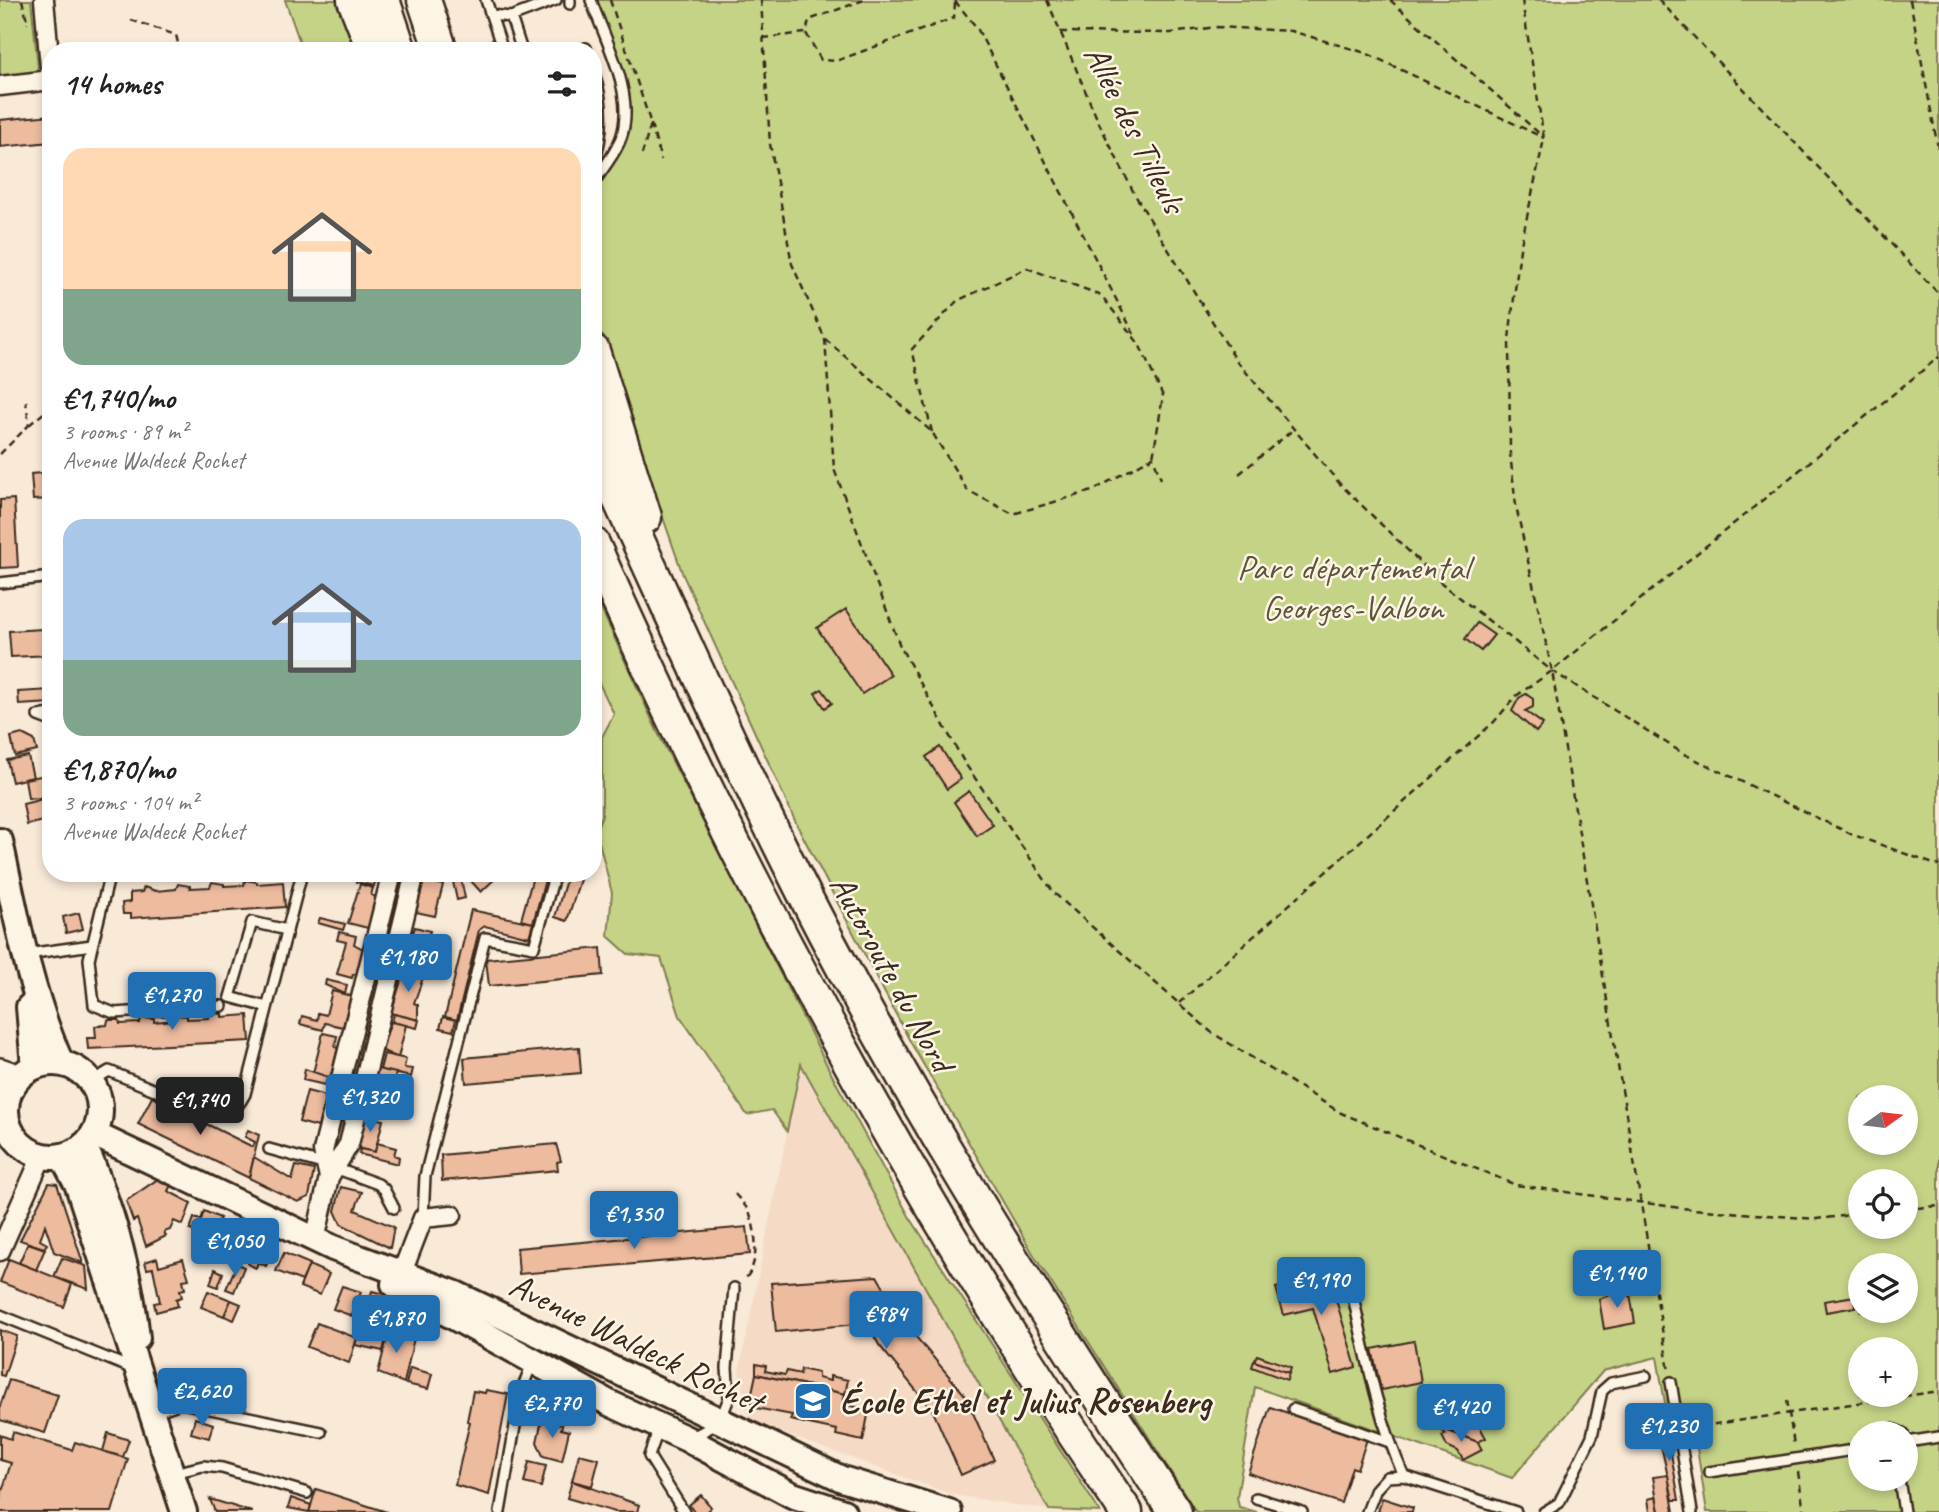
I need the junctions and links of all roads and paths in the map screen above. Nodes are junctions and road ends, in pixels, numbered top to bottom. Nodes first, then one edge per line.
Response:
1 (44, 0) edge
2 (354, 0) edge
3 (383, 0) edge
4 (424, 0) edge
5 (486, 0) edge
6 (591, 0) edge
7 (761, 0) edge
8 (864, 0) edge
9 (1046, 0) edge
10 (1390, 0) edge
11 (1522, 0) edge
12 (1659, 0) edge
13 (1910, 0) edge
14 (954, 1) edge
15 (553, 2) edge
16 (491, 15) junction
17 (511, 17) junction
18 (131, 20) dead end
19 (1060, 32) junction
20 (806, 33) junction
21 (763, 38) junction
22 (48, 42) edge
23 (178, 42) edge
24 (370, 42) edge
25 (397, 42) edge
26 (438, 42) edge
27 (500, 42) edge
28 (519, 42) edge
29 (42, 80) edge
30 (0, 86) edge
31 (651, 124) dead end
32 (1544, 139) junction
33 (1939, 153) edge
34 (661, 160) dead end
35 (602, 170) edge
36 (1939, 294) edge
37 (825, 339) junction
38 (1139, 344) junction
39 (1939, 357) edge
40 (602, 379) edge
41 (26, 401) dead end
42 (42, 414) edge
43 (29, 425) junction
44 (1294, 429) junction
45 (932, 432) junction
46 (0, 454) edge
47 (1153, 457) junction
48 (602, 462) edge
49 (1239, 474) dead end
50 (1161, 480) dead end
51 (602, 564) edge
52 (42, 578) edge
53 (0, 583) edge
54 (664, 594) junction
55 (1552, 671) junction
56 (0, 841) edge
57 (1939, 866) edge
58 (108, 882) edge
59 (300, 882) edge
60 (390, 882) edge
61 (413, 882) edge
62 (552, 882) edge
63 (287, 930) junction
64 (92, 945) junction
65 (24, 954) junction
66 (1179, 1003) junction
67 (222, 1006) dead end
68 (267, 1007) junction
69 (61, 1063) junction
70 (12, 1079) edge
71 (91, 1082) junction
72 (93, 1130) junction
73 (269, 1149) dead end
74 (52, 1156) junction
75 (330, 1170) junction
76 (735, 1194) dead end
77 (1641, 1203) junction
78 (1939, 1206) edge
79 (1918, 1208) edge
80 (394, 1209) dead end
81 (452, 1215) dead end
82 (1848, 1215) edge
83 (423, 1217) junction
84 (324, 1244) junction
85 (1, 1245) edge
86 (401, 1275) junction
87 (734, 1288) joint
88 (1354, 1301) dead end
89 (0, 1315) edge
90 (533, 1362) junction
91 (1646, 1376) dead end
92 (139, 1377) junction
93 (1671, 1382) joint
94 (1939, 1391) edge
95 (1293, 1409) dead end
96 (151, 1414) junction
97 (719, 1423) junction
98 (660, 1426) junction
99 (1702, 1426) dead end
100 (321, 1432) dead end
101 (1939, 1437) edge
102 (687, 1439) junction
103 (1918, 1439) edge
104 (1390, 1442) junction
105 (1848, 1451) edge
106 (1709, 1472) dead end
107 (171, 1473) junction
108 (1404, 1476) junction
109 (1901, 1491) edge
110 (307, 1493) dead end
111 (1256, 1498) dead end
112 (178, 1510) edge
113 (500, 1512) edge
114 (684, 1512) edge
115 (844, 1512) edge
116 (949, 1512) edge
117 (1126, 1512) edge
118 (1175, 1512) edge
119 (1302, 1512) edge
120 (1367, 1512) edge
121 (1516, 1512) edge
122 (1544, 1512) edge
123 (1692, 1512) edge
124 (1904, 1512) edge

1 - 22 street
2 - 24 highway
3 - 25 highway
4 - 26 highway
5 - 16 lane
6 - 35 lane
7 - 21 path
8 - 20 path
9 - 19 path, Allée des Tilleuls
10 - 32 path
11 - 32 path
12 - 36 path
13 - 33 path
14 - 20 path
14 - 38 path
15 - 17 lane
16 - 17 lane
16 - 27 lane
17 - 28 lane
18 - 23 path
19 - 32 path
19 - 44 path, Allée des Tilleuls
20 - 21 path
21 - 37 path
29 - 30 street
31 - 34 path
32 - 55 path
37 - 45 path
37 - 66 path
38 - 45 path
38 - 47 path
39 - 55 path
40 - 54 highway
41 - 43 path
42 - 43 path
43 - 46 path
44 - 49 path
44 - 55 path, Allée des Tilleuls
45 - 47 path
47 - 50 path
48 - 54 highway, Autoroute du Nord
51 - 117 highway
52 - 53 lane
54 - 118 highway, Autoroute du Nord
55 - 57 path, Allée des Tilleuls
55 - 66 path
55 - 77 path
56 - 65 main road
58 - 64 lane
59 - 63 lane
60 - 75 street
61 - 75 street
62 - 83 lane
63 - 68 lane
63 - 68 lane
64 - 65 lane
64 - 67 lane
65 - 69 main road
65 - 70 main road
66 - 77 path
68 - 71 lane
69 - 70 main road
69 - 71 main road
70 - 74 main road
71 - 72 main road
72 - 74 main road
72 - 84 main road, Avenue Waldeck Rochet
72 - 92 main road
73 - 75 lane
74 - 85 street
74 - 92 main road
75 - 80 lane
75 - 84 street
76 - 87 path
77 - 82 path
77 - 93 path
78 - 79 path
81 - 83 street
83 - 86 street
84 - 86 main road, Avenue Waldeck Rochet
84 - 90 main road, Avenue Waldeck Rochet
86 - 97 main road, Avenue Waldeck Rochet
87 - 97 lane
88 - 104 lane
89 - 92 lane
90 - 98 main road, Avenue Waldeck Rochet
90 - 113 lane
91 - 122 lane
92 - 96 main road
93 - 123 lane
94 - 99 path
95 - 104 lane
96 - 100 lane
96 - 107 main road
97 - 102 lane
97 - 116 main road, Avenue Waldeck Rochet
98 - 102 main road, Avenue Waldeck Rochet
98 - 114 lane
101 - 103 lane
102 - 115 main road, Avenue Waldeck Rochet
104 - 108 lane
105 - 106 lane
107 - 110 lane
107 - 112 main road
108 - 120 lane
108 - 121 lane
109 - 124 lane
111 - 119 lane

